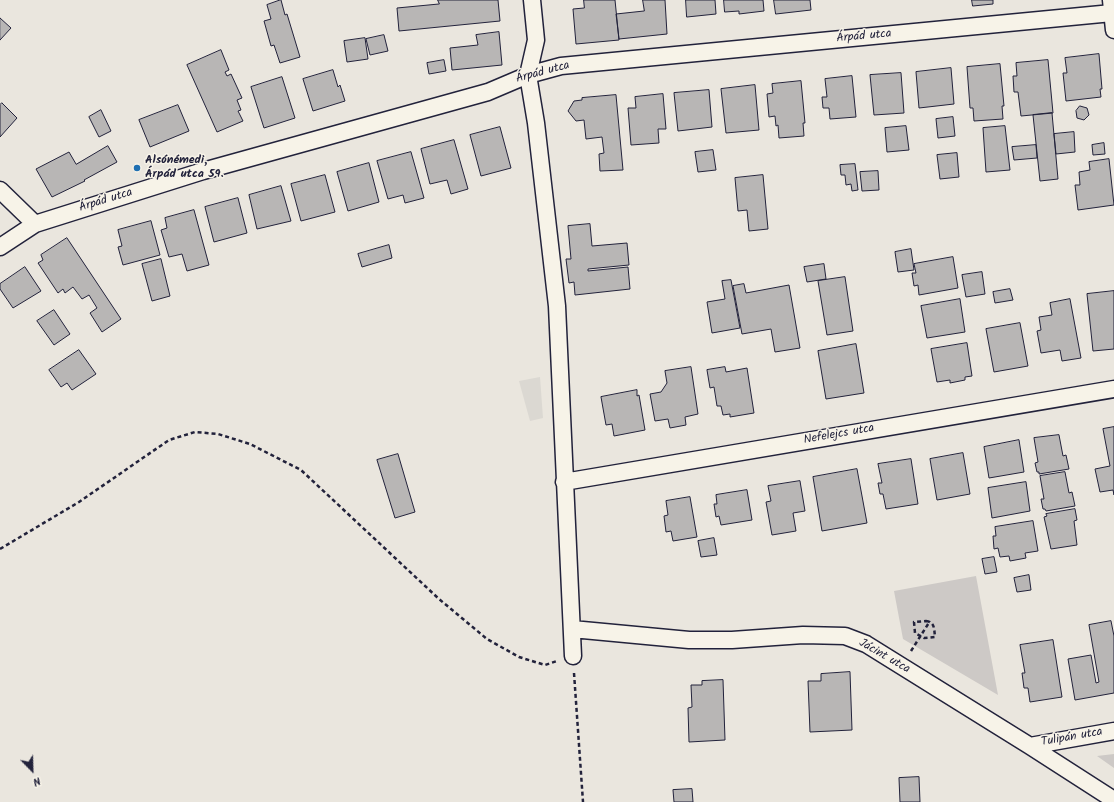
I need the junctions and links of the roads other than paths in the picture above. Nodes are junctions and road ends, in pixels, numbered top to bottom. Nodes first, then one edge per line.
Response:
1 (532, 0) edge
2 (1111, 7) edge
3 (1114, 30) edge
4 (528, 75) junction
5 (0, 190) edge
6 (35, 224) junction
7 (0, 247) edge
8 (1114, 389) edge
9 (564, 482) junction
10 (572, 629) junction
11 (573, 656) road end
12 (1114, 731) edge
13 (1030, 746) junction
14 (1114, 800) edge

1 - 4 street
2 - 3 street
2 - 4 street, Árpád utca
4 - 6 street, Árpád utca
4 - 9 street
5 - 6 street
6 - 7 street, Árpád utca
8 - 9 street, Nefelejcs utca
9 - 10 street
10 - 11 street
10 - 13 street, Jácint utca
12 - 13 street, Tulipán utca
13 - 14 street, Jácint utca

